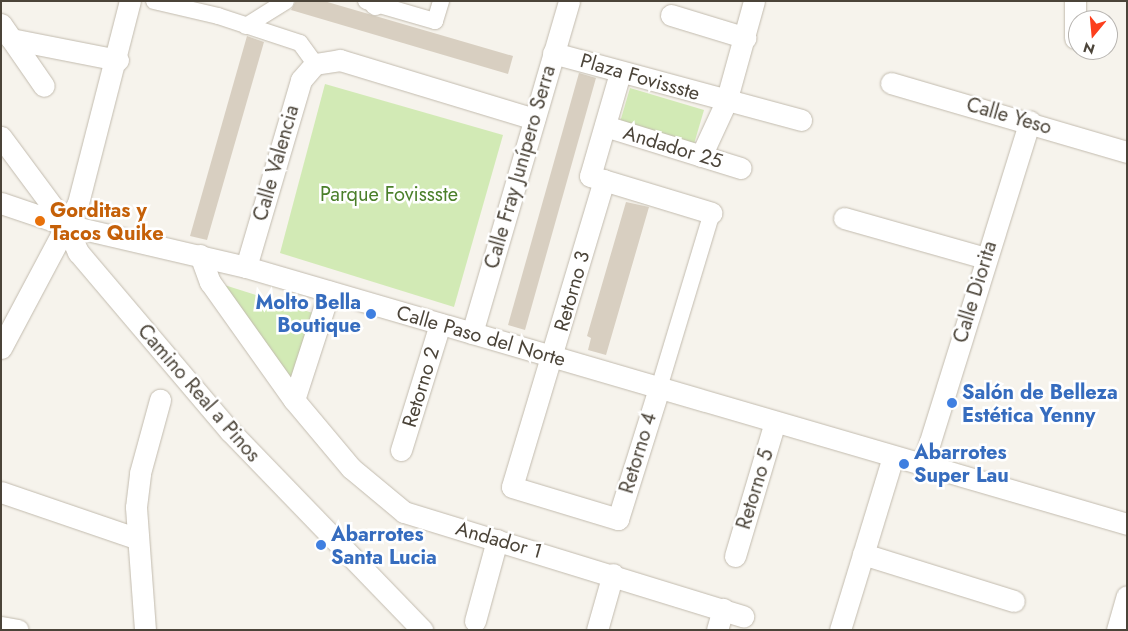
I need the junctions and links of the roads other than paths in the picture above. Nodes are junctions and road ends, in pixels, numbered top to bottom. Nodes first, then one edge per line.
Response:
1 (130, 1) edge
2 (154, 1) edge
3 (286, 1) edge
4 (440, 1) edge
5 (569, 1) edge
6 (754, 1) edge
7 (372, 2) edge
8 (671, 15) dead end
9 (246, 26) junction
10 (6, 31) edge
11 (746, 38) junction
12 (554, 53) junction
13 (118, 60) junction
14 (315, 64) junction
15 (620, 73) junction
16 (891, 83) dead end
17 (44, 86) dead end
18 (726, 102) junction
19 (534, 119) junction
20 (801, 120) dead end
21 (1030, 121) junction
22 (606, 126) junction
23 (1, 137) edge
24 (1127, 152) edge
25 (701, 156) junction
26 (741, 168) dead end
27 (604, 180) junction
28 (1, 203) edge
29 (712, 213) joint
30 (844, 218) dead end
31 (66, 225) junction
32 (200, 255) junction
33 (985, 258) junction
34 (246, 268) junction
35 (329, 292) junction
36 (440, 324) junction
37 (472, 333) junction
38 (1, 348) edge
39 (552, 356) junction
40 (659, 388) junction
41 (160, 400) dead end
42 (294, 400) junction
43 (774, 422) junction
44 (401, 450) dead end
45 (893, 457) junction
46 (923, 464) junction
47 (1, 492) edge
48 (618, 519) joint
49 (1127, 524) edge
50 (135, 538) junction
51 (497, 540) junction
52 (863, 554) junction
53 (735, 556) dead end
54 (614, 574) junction
55 (1127, 596) edge
56 (1014, 601) dead end
57 (723, 609) junction
58 (743, 616) dead end
59 (475, 621) dead end
60 (1, 627) edge
61 (18, 630) edge
62 (145, 630) edge
63 (422, 630) edge
64 (597, 630) edge
65 (717, 630) edge
66 (840, 630) edge
67 (1117, 630) edge

1 - 13 street
2 - 9 street
3 - 9 street
4 - 7 street
5 - 12 street, Calle Fray Junípero Serra
6 - 11 street
8 - 11 street
9 - 14 street
10 - 13 street
10 - 17 street
11 - 18 street
12 - 15 street, Plaza Fovissste
12 - 19 street, Calle Fray Junípero Serra
13 - 31 street
14 - 19 street
14 - 34 street, Calle Valencia
15 - 18 street, Plaza Fovissste
15 - 22 street
16 - 21 street, Calle Yeso
18 - 20 street, Plaza Fovissste
18 - 25 street
19 - 37 street, Calle Fray Junípero Serra
21 - 24 street, Calle Yeso
21 - 33 street, Calle Diorita
22 - 25 street, Andador 25
22 - 27 street
23 - 31 street, Camino Real a Pinos
25 - 26 street, Andador 25
27 - 29 street
27 - 39 street, Retorno 3
28 - 31 street, Calle Paso del Norte
29 - 40 street
30 - 33 street
31 - 32 street, Calle Paso del Norte
31 - 38 street
31 - 63 street, Camino Real a Pinos
32 - 34 street, Calle Paso del Norte
32 - 42 street, Andador 1
33 - 46 street, Calle Diorita
34 - 35 street, Calle Paso del Norte
35 - 36 street, Calle Paso del Norte
35 - 42 street
36 - 37 street, Calle Paso del Norte
36 - 44 street, Retorno 2
37 - 39 street, Calle Paso del Norte
39 - 40 street, Calle Paso del Norte
39 - 48 street, Retorno 3
40 - 43 street, Calle Paso del Norte
40 - 48 street, Retorno 4
41 - 50 street
42 - 51 street, Andador 1
43 - 45 street, Calle Paso del Norte
43 - 53 street, Retorno 5
45 - 46 street, Calle Paso del Norte
45 - 52 street
46 - 49 street, Calle Paso del Norte
47 - 50 street
50 - 62 street
51 - 54 street, Andador 1
51 - 59 street
52 - 56 street
52 - 66 street
54 - 57 street, Andador 1
54 - 64 street
55 - 67 street
57 - 58 street, Andador 1
57 - 65 street
60 - 61 street

